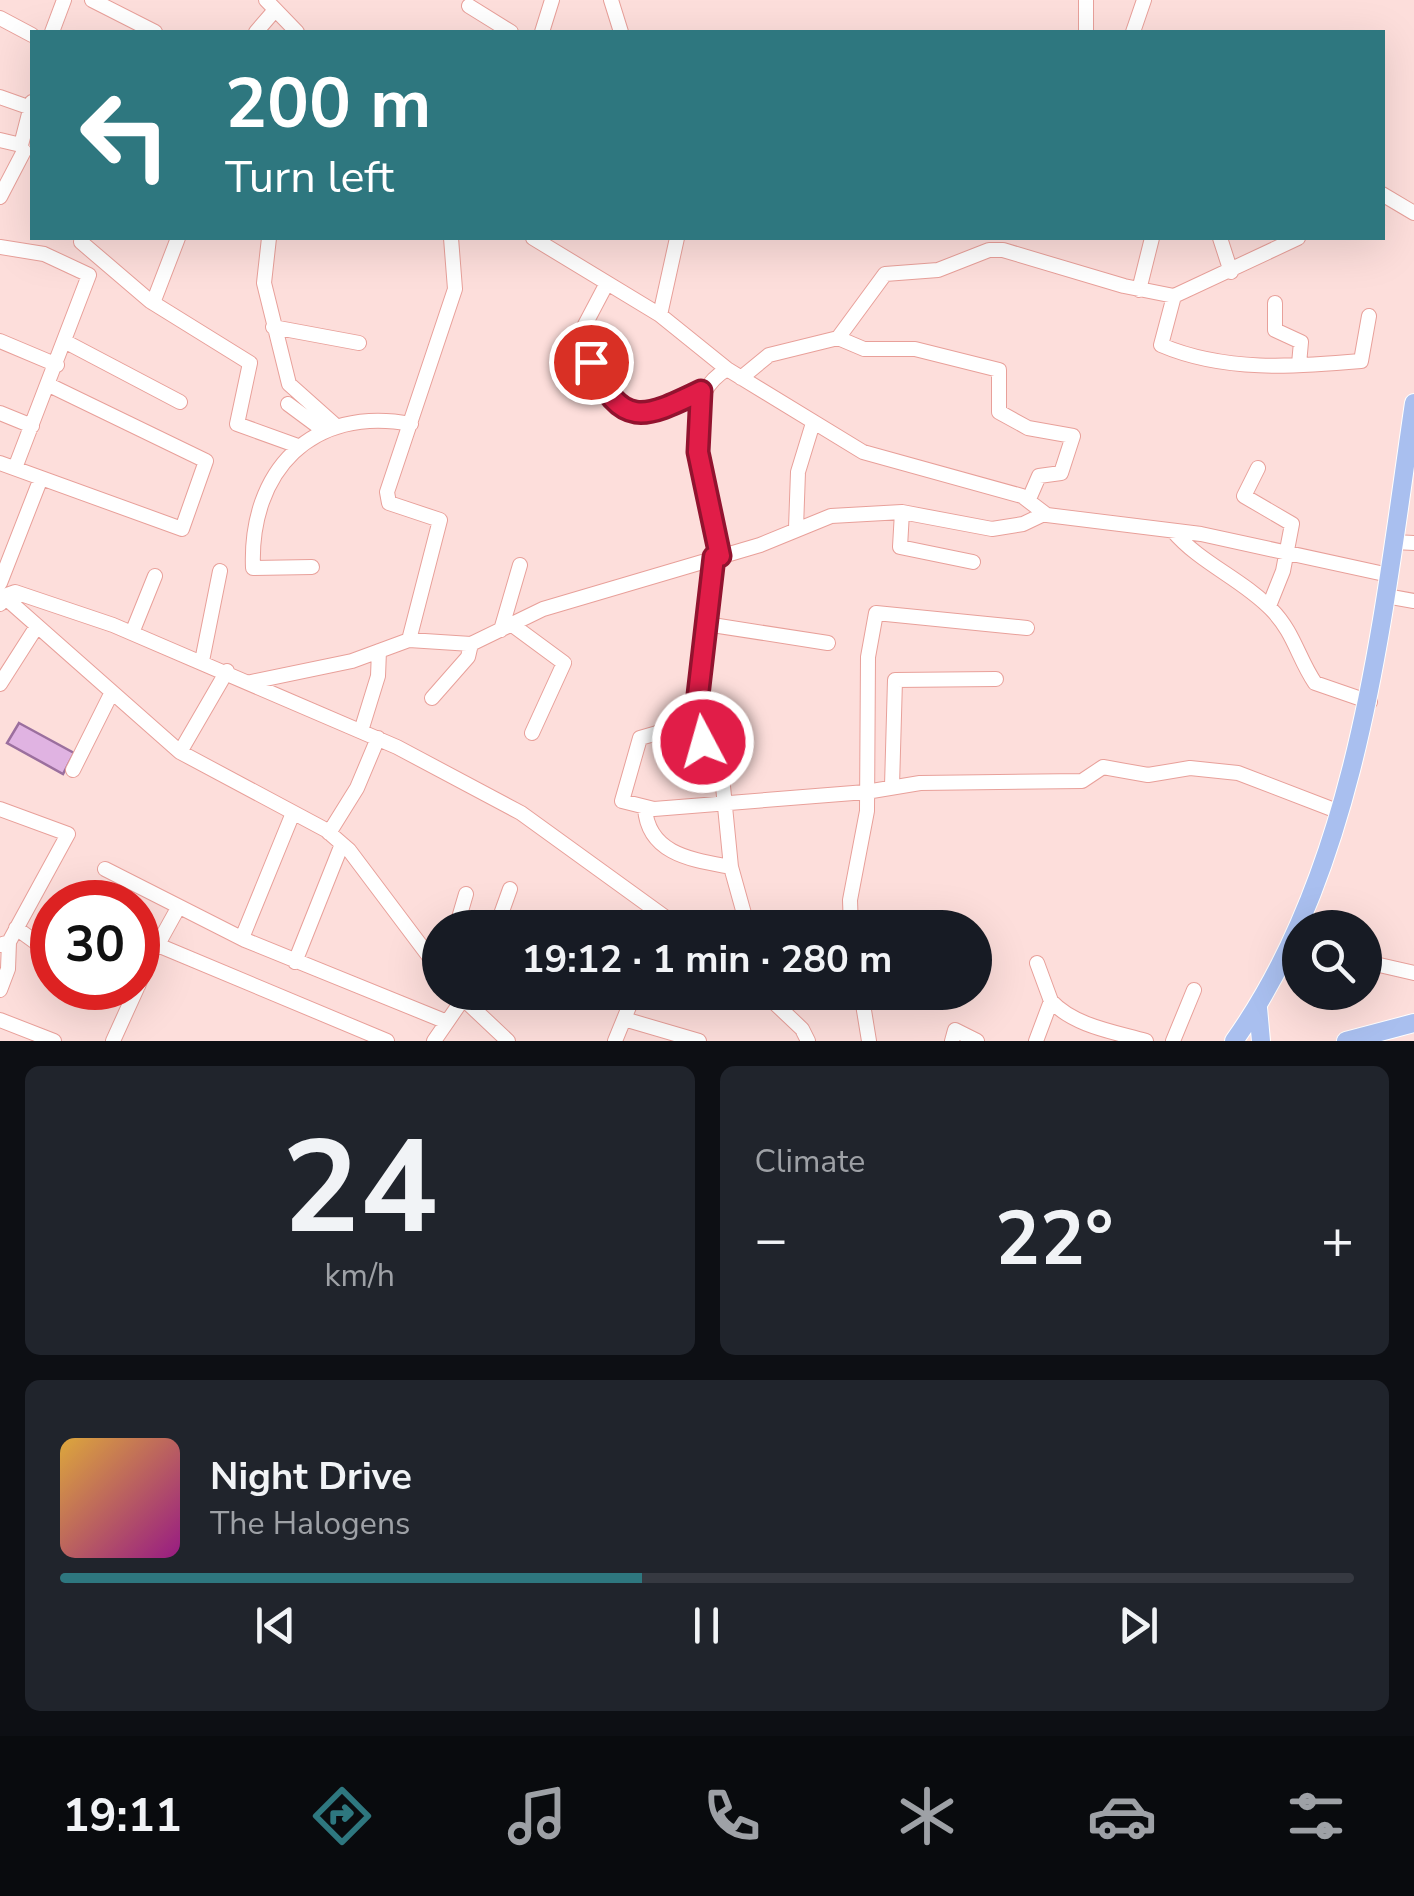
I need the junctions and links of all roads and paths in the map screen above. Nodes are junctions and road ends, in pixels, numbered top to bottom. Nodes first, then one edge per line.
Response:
1 (64, 0) edge
2 (92, 0) edge
3 (552, 0) edge
4 (612, 0) edge
5 (1086, 0) edge
6 (1144, 0) edge
7 (271, 5) edge
8 (469, 6) dead end
9 (0, 18) edge
10 (53, 30) edge
11 (151, 30) edge
12 (257, 30) edge
13 (295, 30) edge
14 (508, 30) edge
15 (543, 30) edge
16 (620, 30) edge
17 (1086, 30) edge
18 (1134, 30) edge
19 (30, 33) edge
20 (0, 96) edge
21 (30, 104) edge
22 (30, 118) edge
23 (0, 140) edge
24 (25, 151) edge
25 (0, 196) edge
26 (1385, 196) edge
27 (1414, 214) edge
28 (177, 240) edge
29 (269, 240) edge
30 (452, 240) edge
31 (535, 240) edge
32 (677, 240) edge
33 (1152, 240) edge
34 (1221, 240) edge
35 (1294, 240) edge
36 (81, 242) dead end
37 (0, 247) edge
38 (1231, 272) junction
39 (607, 284) junction
40 (1139, 290) junction
41 (1174, 296) junction
42 (153, 303) junction
43 (1275, 303) dead end
44 (660, 315) junction
45 (1369, 316) dead end
46 (273, 327) junction
47 (838, 338) junction
48 (0, 342) edge
49 (66, 342) junction
50 (359, 342) dead end
51 (58, 364) junction
52 (1299, 364) junction
53 (727, 369) junction
54 (741, 378) junction
55 (49, 385) junction
56 (701, 391) junction
57 (180, 402) dead end
58 (1414, 403) edge
59 (288, 404) dead end
60 (0, 413) edge
61 (814, 423) junction
62 (410, 424) junction
63 (32, 426) junction
64 (329, 427) junction
65 (298, 446) junction
66 (7, 466) edge
67 (1258, 468) dead end
68 (41, 478) junction
69 (1029, 499) junction
70 (902, 512) junction
71 (1044, 514) junction
72 (796, 528) junction
73 (1173, 530) junction
74 (1394, 542) junction
75 (1414, 544) edge
76 (1288, 552) junction
77 (717, 556) junction
78 (974, 562) dead end
79 (520, 565) dead end
80 (312, 567) dead end
81 (220, 572) dead end
82 (1389, 575) junction
83 (154, 576) dead end
84 (1, 594) edge
85 (1386, 596) junction
86 (1414, 600) edge
87 (1268, 606) junction
88 (706, 624) junction
89 (37, 626) junction
90 (506, 627) junction
91 (1027, 628) dead end
92 (132, 633) junction
93 (409, 640) junction
94 (471, 644) junction
95 (828, 644) dead end
96 (379, 651) junction
97 (202, 661) junction
98 (227, 672) junction
99 (996, 679) dead end
100 (252, 682) junction
101 (0, 684) edge
102 (111, 694) junction
103 (432, 698) dead end
104 (1370, 702) junction
105 (360, 730) junction
106 (702, 730) junction
107 (532, 732) dead end
108 (378, 738) junction
109 (180, 752) junction
110 (73, 770) dead end
111 (892, 786) junction
112 (866, 792) junction
113 (724, 802) junction
114 (0, 808) edge
115 (645, 808) junction
116 (1337, 811) junction
117 (293, 813) junction
118 (329, 832) junction
119 (342, 844) junction
120 (731, 866) junction
121 (104, 869) dead end
122 (510, 889) dead end
123 (466, 894) dead end
124 (178, 908) junction
125 (461, 910) edge
126 (502, 910) edge
127 (655, 910) edge
128 (743, 910) edge
129 (851, 910) edge
130 (242, 938) junction
131 (8, 939) edge
132 (160, 941) edge
133 (422, 944) edge
134 (160, 947) edge
135 (295, 962) junction
136 (1037, 963) dead end
137 (1382, 966) edge
138 (1414, 973) edge
139 (0, 990) edge
140 (1194, 990) dead end
141 (1051, 1001) junction
142 (1258, 1008) junction
143 (126, 1010) edge
144 (454, 1010) edge
145 (476, 1010) edge
146 (628, 1010) edge
147 (781, 1010) edge
148 (864, 1010) edge
149 (624, 1019) junction
150 (0, 1020) edge
151 (448, 1022) junction
152 (1414, 1022) edge
153 (54, 1041) edge
154 (113, 1041) edge
155 (387, 1041) edge
156 (434, 1041) edge
157 (508, 1041) edge
158 (615, 1041) edge
159 (699, 1041) edge
160 (808, 1041) edge
161 (869, 1041) edge
162 (952, 1041) edge
163 (976, 1041) edge
164 (1036, 1041) edge
165 (1146, 1041) edge
166 (1173, 1041) edge
167 (1234, 1041) edge
168 (1261, 1041) edge
169 (1346, 1041) edge

1 - 10 street
2 - 11 street
3 - 15 street
4 - 16 street
5 - 17 street
6 - 18 street
7 - 12 street
7 - 13 street
8 - 14 street
9 - 19 street
20 - 21 street
22 - 24 street
23 - 24 street
24 - 25 street
26 - 27 street
28 - 42 street
29 - 46 street
30 - 62 street
31 - 39 street
32 - 44 street
33 - 40 street
34 - 38 street
35 - 38 street
36 - 42 street
37 - 49 street
38 - 41 street
39 - 44 street
39 - 56 street
40 - 41 street
40 - 47 street
41 - 52 street
42 - 65 street
43 - 52 street
44 - 53 street
45 - 52 street
46 - 50 street
46 - 64 street
47 - 54 street
47 - 69 street
48 - 51 street
49 - 51 street
49 - 57 street
51 - 55 street
53 - 54 street
53 - 56 street
54 - 61 street
55 - 63 street
55 - 68 street
56 - 77 street
58 - 74 main road
59 - 64 street
60 - 63 street
61 - 69 street
61 - 72 street
62 - 64 street
62 - 93 street
63 - 66 street
64 - 65 street
65 - 80 street
66 - 68 street
67 - 76 street
68 - 84 street
69 - 71 street
70 - 71 street
70 - 72 street
70 - 78 street
71 - 73 street
72 - 77 street
73 - 76 street
73 - 87 street
74 - 75 street
74 - 82 main road
76 - 82 street
76 - 87 street
77 - 88 street
77 - 90 street
79 - 90 street
81 - 97 street
82 - 85 main road
83 - 92 street
84 - 89 street
84 - 92 street
85 - 86 street
85 - 104 main road
87 - 104 street
88 - 95 street
88 - 106 street
89 - 101 street
89 - 102 street
90 - 94 street
90 - 107 street
91 - 112 street
92 - 97 street
93 - 94 street
93 - 96 street
94 - 103 street
96 - 100 street
96 - 105 street
97 - 98 street
98 - 100 street
98 - 109 street
99 - 111 street
100 - 105 street
102 - 109 street
102 - 110 street
104 - 116 main road
105 - 108 street
106 - 113 street
106 - 115 street
108 - 118 street
108 - 127 street
109 - 117 street
111 - 112 street
111 - 116 street
112 - 113 street
112 - 129 street
113 - 115 street
113 - 120 street
114 - 131 street
115 - 120 street
116 - 142 main road
117 - 118 street
117 - 130 street
118 - 119 street
119 - 133 street
119 - 135 street
120 - 128 street
121 - 124 street
122 - 126 street
123 - 125 street
124 - 130 street
124 - 132 street
130 - 135 street
131 - 139 street
134 - 155 street
135 - 151 street
136 - 141 street
137 - 138 street
140 - 166 street
141 - 164 street
141 - 165 street
142 - 167 main road
142 - 168 main road
143 - 154 street
144 - 151 street
145 - 157 street
146 - 149 street
147 - 160 street
148 - 161 street
149 - 158 street
149 - 159 street
150 - 153 street
151 - 156 street
152 - 169 main road
162 - 163 street

